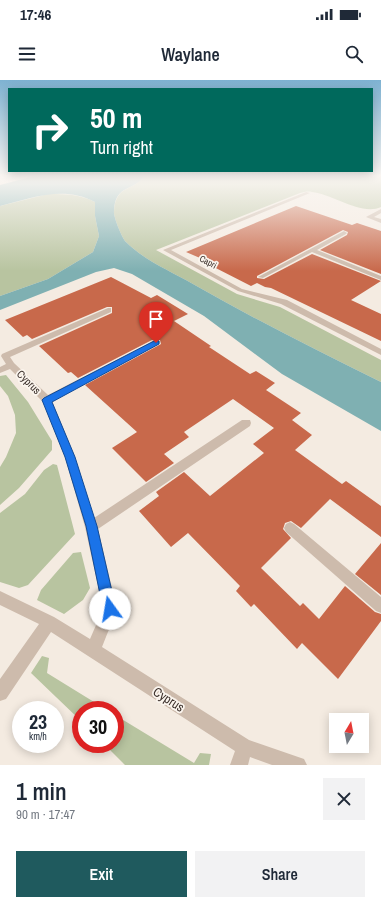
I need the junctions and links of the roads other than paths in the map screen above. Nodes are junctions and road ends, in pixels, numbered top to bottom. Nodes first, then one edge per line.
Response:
1 (273, 207) edge
2 (381, 211) edge
3 (381, 221) edge
4 (344, 234) dead end
5 (312, 250) junction
6 (261, 276) dead end
7 (381, 278) edge
8 (108, 310) dead end
9 (156, 343) dead end
10 (381, 352) edge
11 (6, 368) edge
12 (47, 400) junction
13 (246, 423) dead end
14 (91, 526) junction
15 (290, 528) dead end
16 (0, 598) edge
17 (381, 606) edge
18 (49, 622) junction
19 (93, 650) junction
20 (0, 693) edge
21 (244, 747) junction
22 (239, 765) edge
23 (298, 765) edge

1 - 10 street, Capri
2 - 3 street
4 - 5 street
5 - 6 street
5 - 7 street
8 - 11 street, Cyprus
9 - 12 street
11 - 12 street, Cyprus
12 - 14 street, Cyprus
13 - 14 street
14 - 19 street, Cyprus
15 - 17 street
16 - 18 street, Cyprus
18 - 19 street, Cyprus
18 - 20 street
19 - 21 street, Cyprus
21 - 22 street
21 - 23 street, Cyprus

